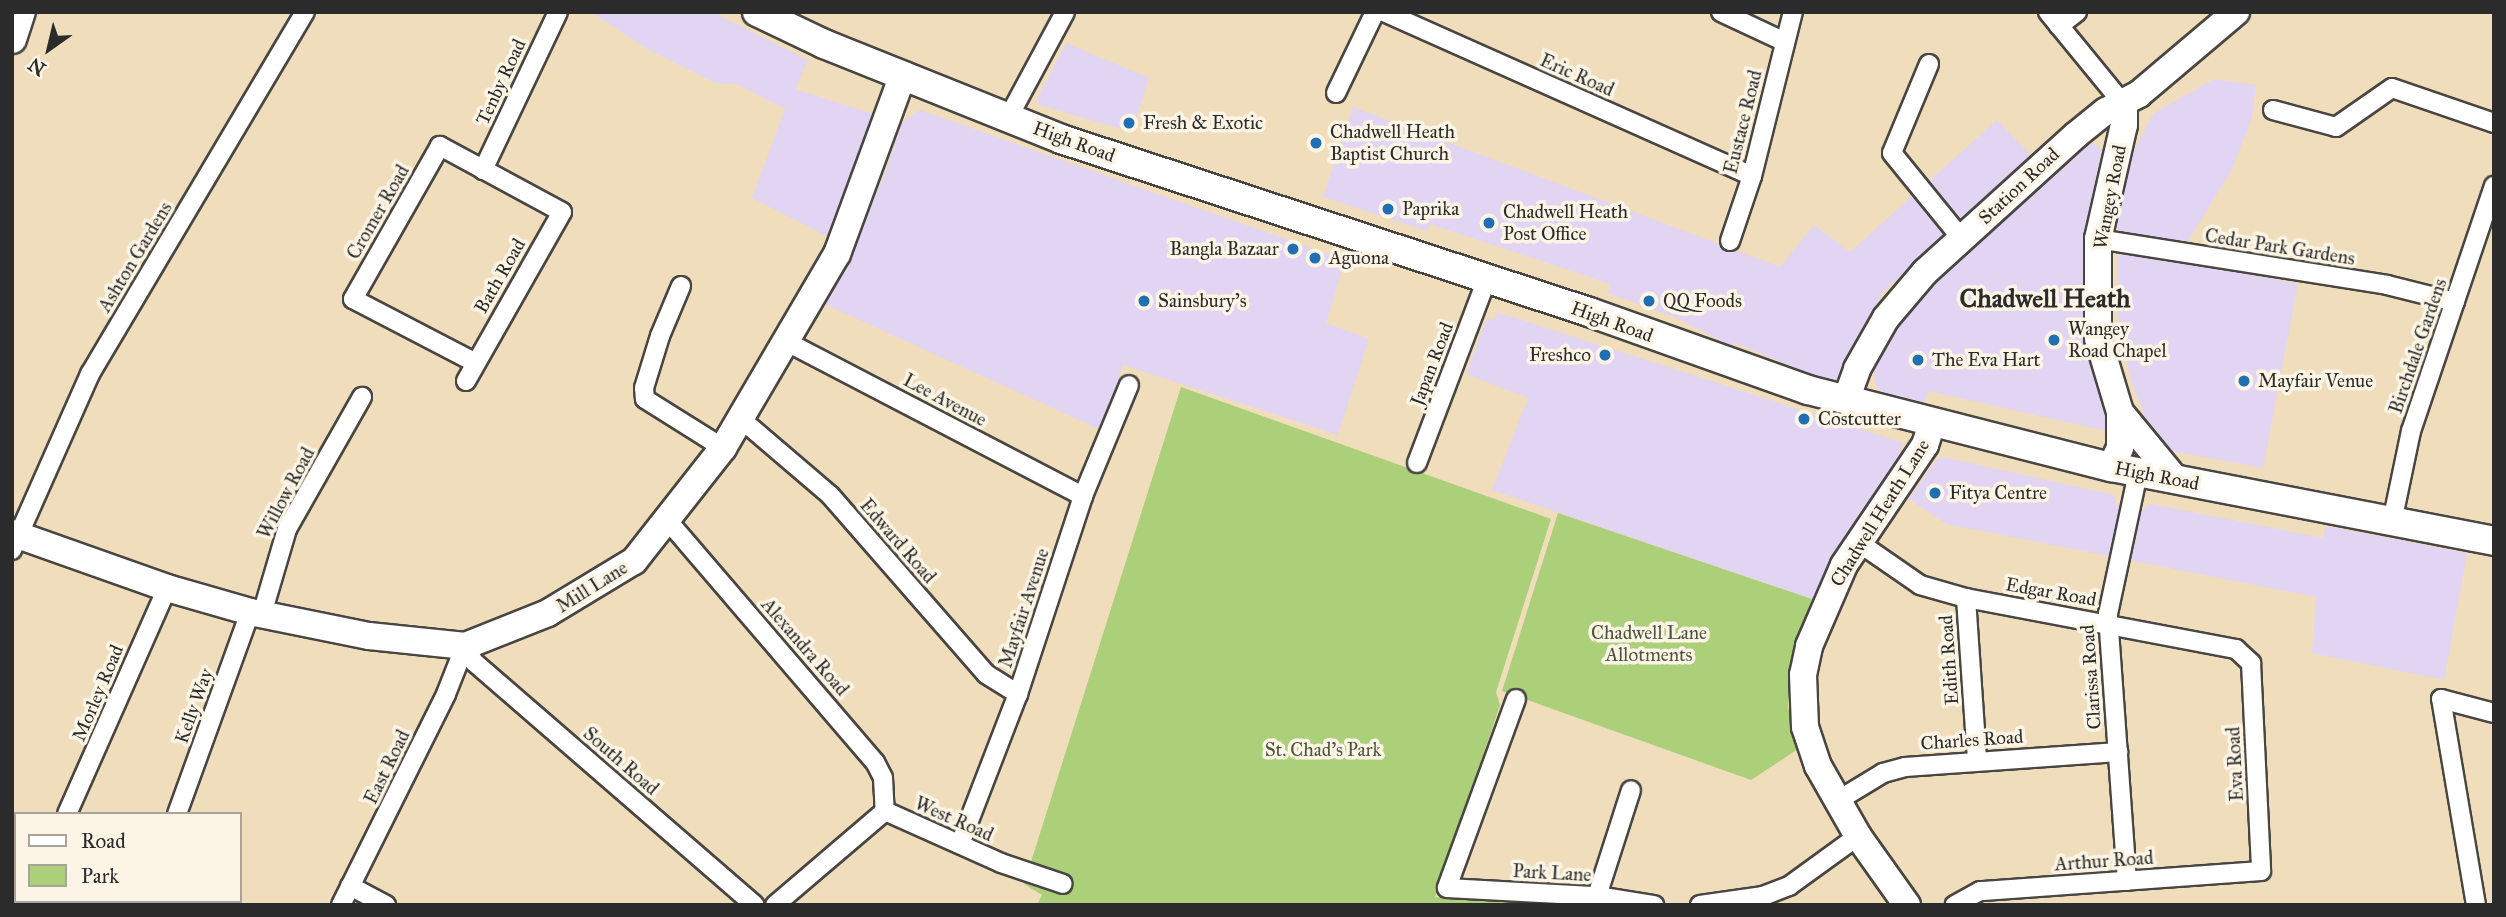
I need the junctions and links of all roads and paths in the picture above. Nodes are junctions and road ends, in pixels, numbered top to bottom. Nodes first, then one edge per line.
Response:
1 (21, 12) edge
2 (305, 12) edge
3 (558, 12) edge
4 (757, 12) edge
5 (1065, 12) edge
6 (1375, 12) edge
7 (1384, 12) edge
8 (1721, 12) edge
9 (1793, 12) edge
10 (2077, 12) edge
11 (2236, 12) edge
12 (2054, 19) edge
13 (12, 38) edge
14 (1785, 42) junction
15 (1930, 64) dead end
16 (903, 75) junction
17 (1336, 93) dead end
18 (2124, 105) junction
19 (2273, 110) dead end
20 (1008, 118) junction
21 (2494, 123) edge
22 (2090, 125) junction
23 (2118, 150) junction
24 (483, 170) junction
25 (1752, 176) junction
26 (2494, 186) edge
27 (1962, 239) junction
28 (2098, 239) junction
29 (1730, 241) dead end
30 (1487, 279) junction
31 (681, 286) dead end
32 (2455, 302) junction
33 (787, 342) junction
34 (474, 362) junction
35 (466, 381) dead end
36 (1129, 385) dead end
37 (362, 397) dead end
38 (1846, 400) junction
39 (2120, 412) junction
40 (741, 419) junction
41 (1932, 423) junction
42 (723, 448) junction
43 (1417, 463) dead end
44 (2111, 467) junction
45 (2138, 473) junction
46 (2176, 480) junction
47 (1083, 496) junction
48 (669, 522) junction
49 (2392, 522) junction
50 (15, 539) edge
51 (1858, 541) junction
52 (2494, 541) edge
53 (167, 588) junction
54 (1966, 598) junction
55 (256, 613) junction
56 (2109, 624) junction
57 (465, 646) junction
58 (2248, 656) joint
59 (1018, 694) junction
60 (1516, 699) dead end
61 (2494, 713) edge
62 (2118, 752) junction
63 (1977, 760) junction
64 (1631, 790) dead end
65 (1837, 801) junction
66 (885, 811) junction
67 (68, 812) edge
68 (178, 812) edge
69 (1858, 836) junction
70 (960, 844) junction
71 (2261, 871) joint
72 (2127, 881) junction
73 (1063, 884) dead end
74 (350, 886) junction
75 (1597, 896) junction
76 (341, 905) edge
77 (386, 905) edge
78 (755, 905) edge
79 (775, 905) edge
80 (1654, 905) edge
81 (1700, 905) edge
82 (1907, 905) edge
83 (1955, 905) edge
84 (2476, 905) edge

1 - 13 main road
2 - 50 street, Ashton Gardens
3 - 24 street, Tenby Road
4 - 16 main road, High Road
5 - 20 street
6 - 17 street
7 - 25 street, Eric Road
8 - 14 street
9 - 14 street, Eustace Road
10 - 12 street
11 - 18 street, Station Road
12 - 18 street
14 - 25 street, Eustace Road
15 - 27 street
16 - 20 main road, High Road
16 - 33 street, Mill Lane
18 - 22 street, Station Road
18 - 23 street, Wangey Road
19 - 21 street
20 - 30 main road, High Road
22 - 23 street
22 - 27 street, Station Road
23 - 28 street, Wangey Road
24 - 34 street, Bath Road
24 - 34 street, Cromer Road
25 - 29 street, Eustace Road
26 - 32 street, Birchdale Gardens
27 - 38 street, Station Road
28 - 32 street, Cedar Park Gardens
28 - 39 street, Wangey Road
30 - 38 main road, High Road
30 - 43 street, Japan Road
31 - 42 street
32 - 49 street, Birchdale Gardens
33 - 40 street, Mill Lane
33 - 47 street, Lee Avenue
34 - 35 street, Bath Road
36 - 47 street, Mayfair Avenue
37 - 55 street, Willow Road
38 - 41 main road, High Road
39 - 44 street, Wangey Road
39 - 46 street, Wangey Road
40 - 42 street, Mill Lane
40 - 59 street, Edward Road
41 - 44 main road, High Road
41 - 51 street, Chadwell Heath Lane
42 - 48 street, Mill Lane
44 - 45 main road, High Road
45 - 46 main road, High Road
45 - 56 street, Clarissa Road
46 - 49 main road, High Road
47 - 59 street, Mayfair Avenue
48 - 57 street, Mill Lane
48 - 66 street, Alexandra Road
49 - 52 main road, High Road
50 - 53 street, Mill Lane
51 - 54 street, Edgar Road
51 - 65 street, Chadwell Heath Lane
53 - 55 street, Mill Lane
53 - 67 street, Morley Road
54 - 56 street, Edgar Road
54 - 63 street, Edith Road
55 - 57 street, Mill Lane
55 - 68 street, Kelly Way
56 - 58 street, Edgar Road
56 - 62 street, Clarissa Road
57 - 74 street, East Road
57 - 78 street, South Road
58 - 71 street, Eva Road
59 - 70 street, Mayfair Avenue
60 - 75 street, Park Lane
61 - 84 street
62 - 63 street, Charles Road
62 - 72 street, Clarissa Road
63 - 65 street, Charles Road
64 - 75 street
65 - 69 street, Chadwell Heath Lane
66 - 70 street, West Road
66 - 79 street, West Road
69 - 81 street
69 - 82 street, Chadwell Heath Lane
70 - 73 street, West Road
71 - 72 street, Arthur Road
72 - 83 street, Arthur Road
74 - 76 street, East Road
74 - 77 street
75 - 80 street, Park Lane

